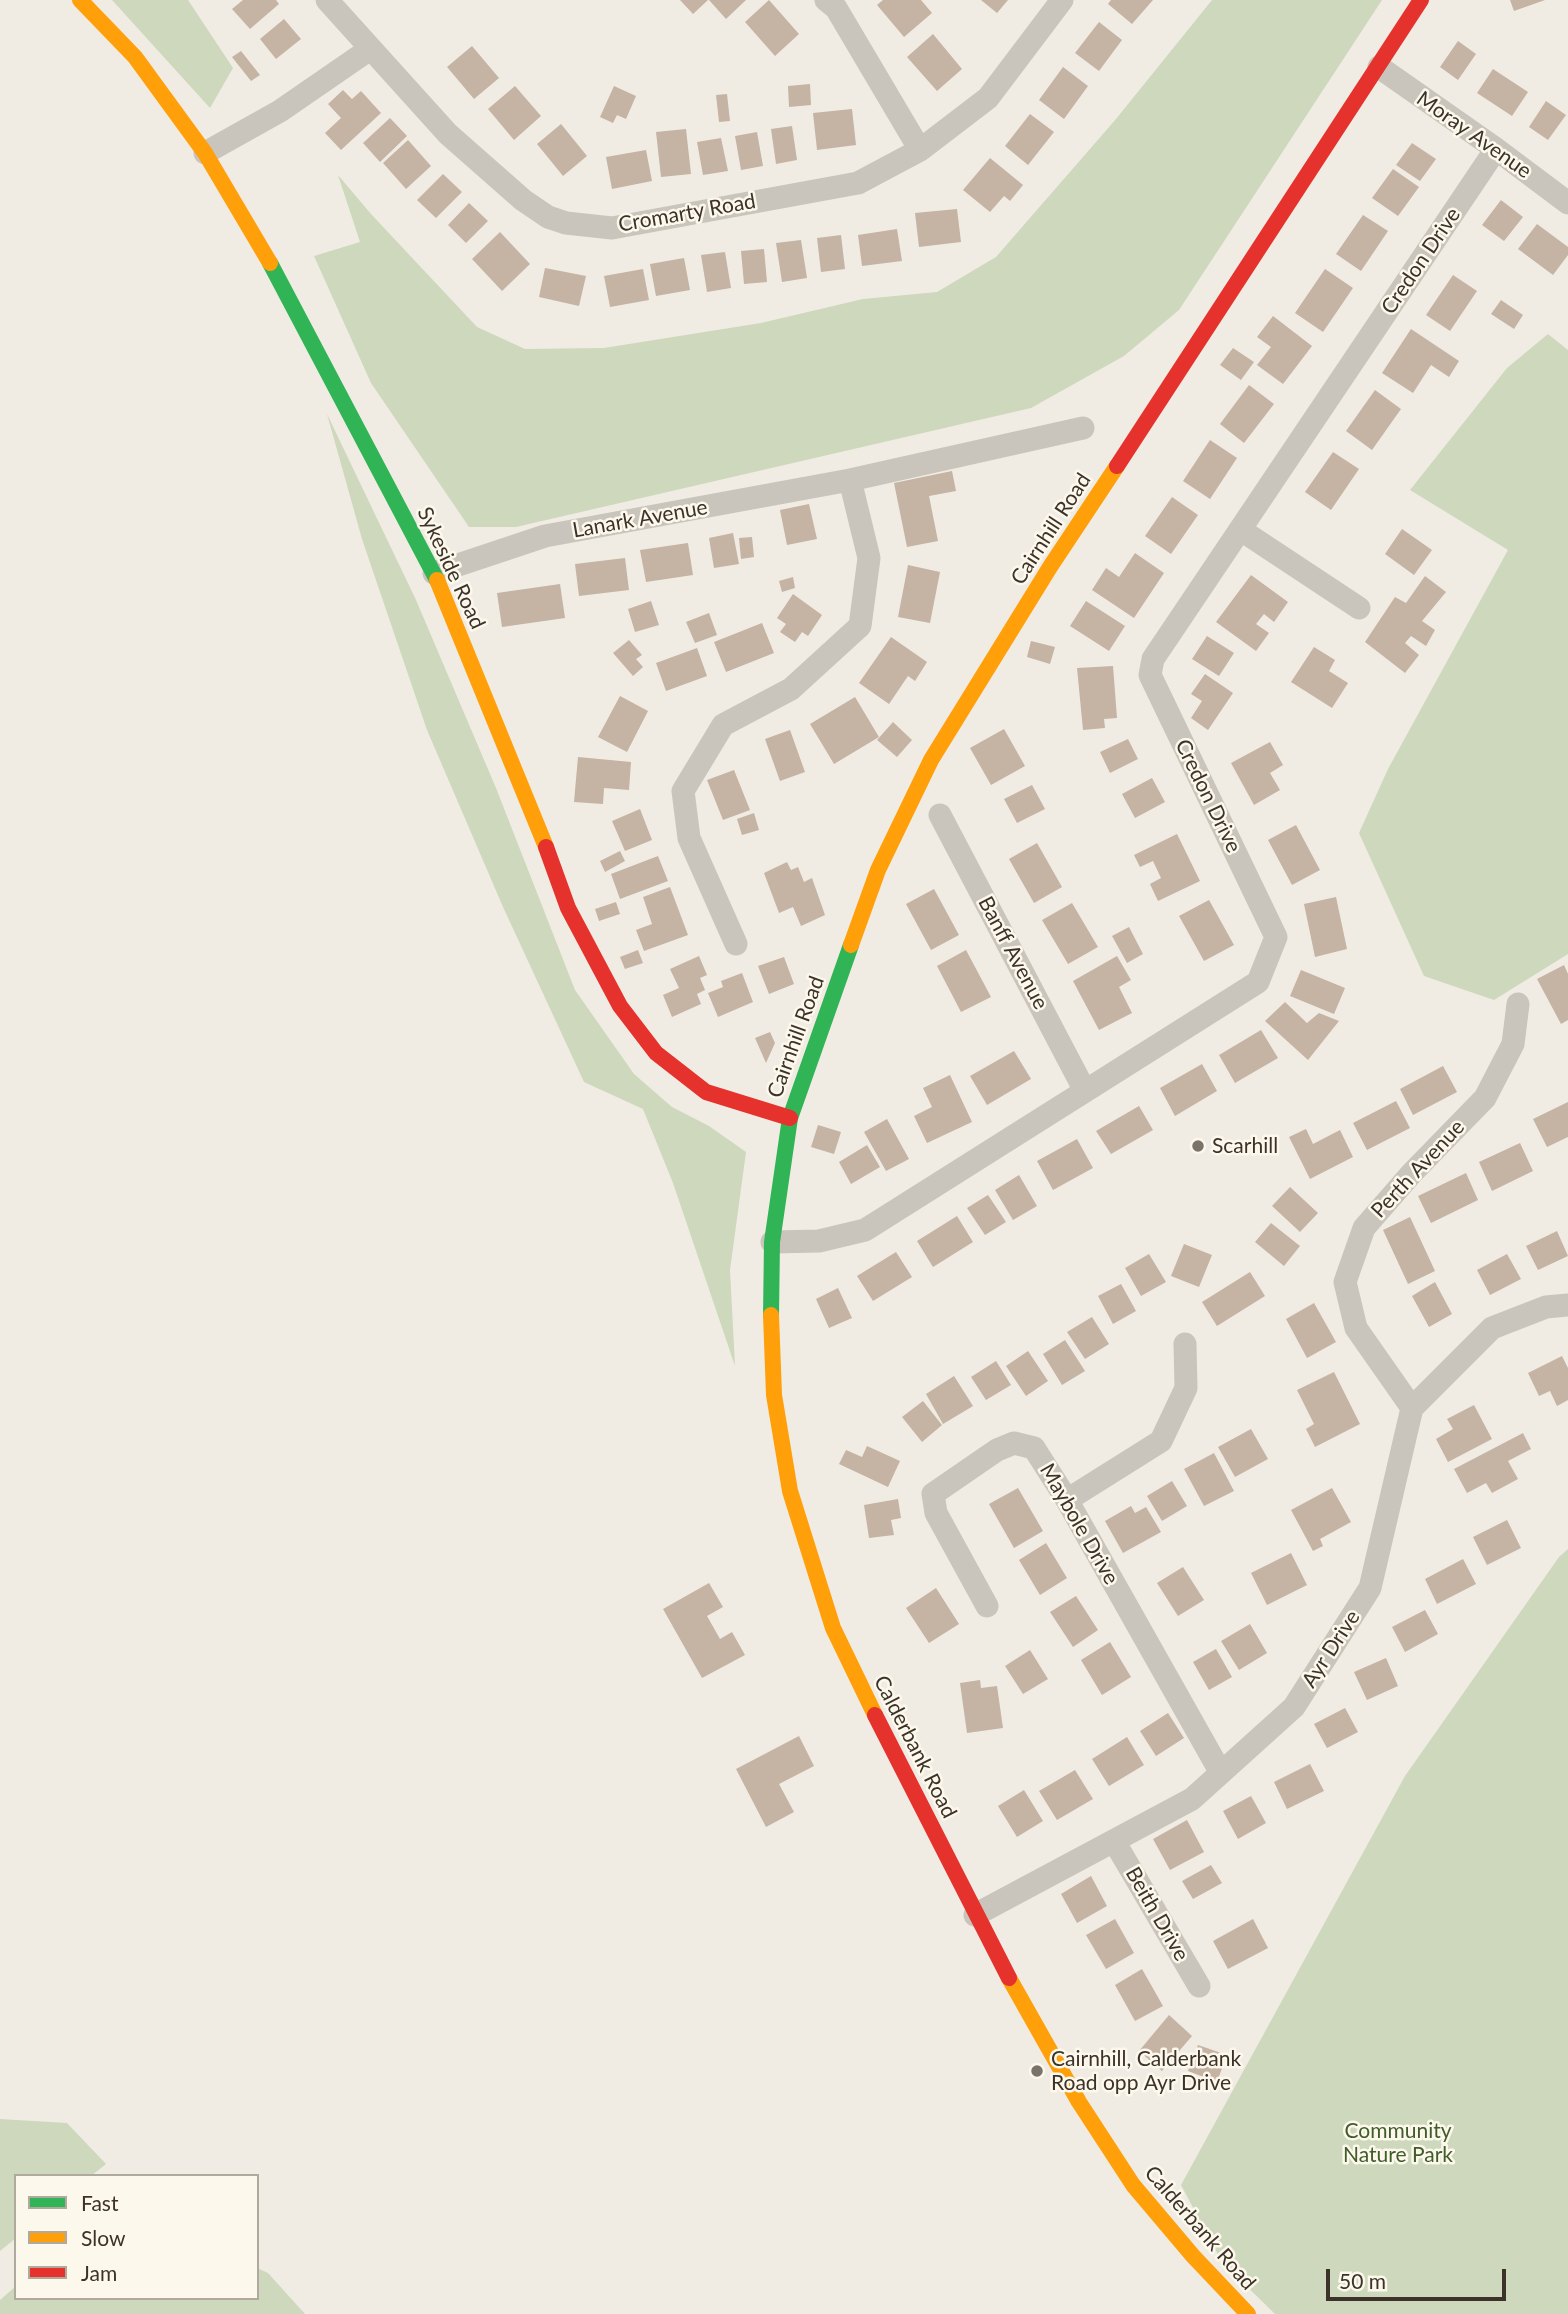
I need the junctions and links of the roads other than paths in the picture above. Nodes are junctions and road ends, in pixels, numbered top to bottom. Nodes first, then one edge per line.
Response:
1 (80, 0) edge
2 (327, 0) edge
3 (826, 0) edge
4 (1062, 0) edge
5 (1421, 0) edge
6 (370, 48) junction
7 (1378, 67) junction
8 (1496, 149) junction
9 (920, 150) junction
10 (205, 153) junction
11 (1568, 203) edge
12 (1083, 428) dead end
13 (850, 480) junction
14 (1241, 530) junction
15 (433, 573) junction
16 (1359, 608) dead end
17 (940, 815) dead end
18 (737, 944) dead end
19 (1518, 1004) dead end
20 (1085, 1091) junction
21 (790, 1118) junction
22 (772, 1242) junction
23 (1568, 1305) edge
24 (1185, 1344) dead end
25 (1412, 1408) junction
26 (1068, 1500) junction
27 (987, 1606) dead end
28 (1221, 1773) junction
29 (1114, 1841) junction
30 (975, 1914) junction
31 (1199, 1986) dead end
32 (1248, 2314) edge

1 - 10 main road, Sykeside Road
2 - 6 street, Cromarty Road
3 - 9 street
4 - 9 street, Cromarty Road
5 - 7 main road, Cairnhill Road
6 - 9 street, Cromarty Road
6 - 10 street
7 - 8 street, Moray Avenue
7 - 21 main road, Cairnhill Road
8 - 11 street, Moray Avenue
8 - 14 street, Credon Drive
10 - 15 main road, Sykeside Road
12 - 13 street, Lanark Avenue
13 - 15 street, Lanark Avenue
13 - 18 street
14 - 16 street
14 - 20 street, Credon Drive
15 - 21 main road, Sykeside Road
17 - 20 street, Banff Avenue
19 - 25 street, Perth Avenue
20 - 22 street, Credon Drive
21 - 22 main road, Calderbank Road
22 - 30 main road, Calderbank Road
23 - 25 street
24 - 26 street
25 - 28 street, Ayr Drive
26 - 27 street, Maybole Drive
26 - 28 street, Maybole Drive
28 - 29 street, Ayr Drive
29 - 30 street, Ayr Drive
29 - 31 street, Beith Drive
30 - 32 main road, Calderbank Road

